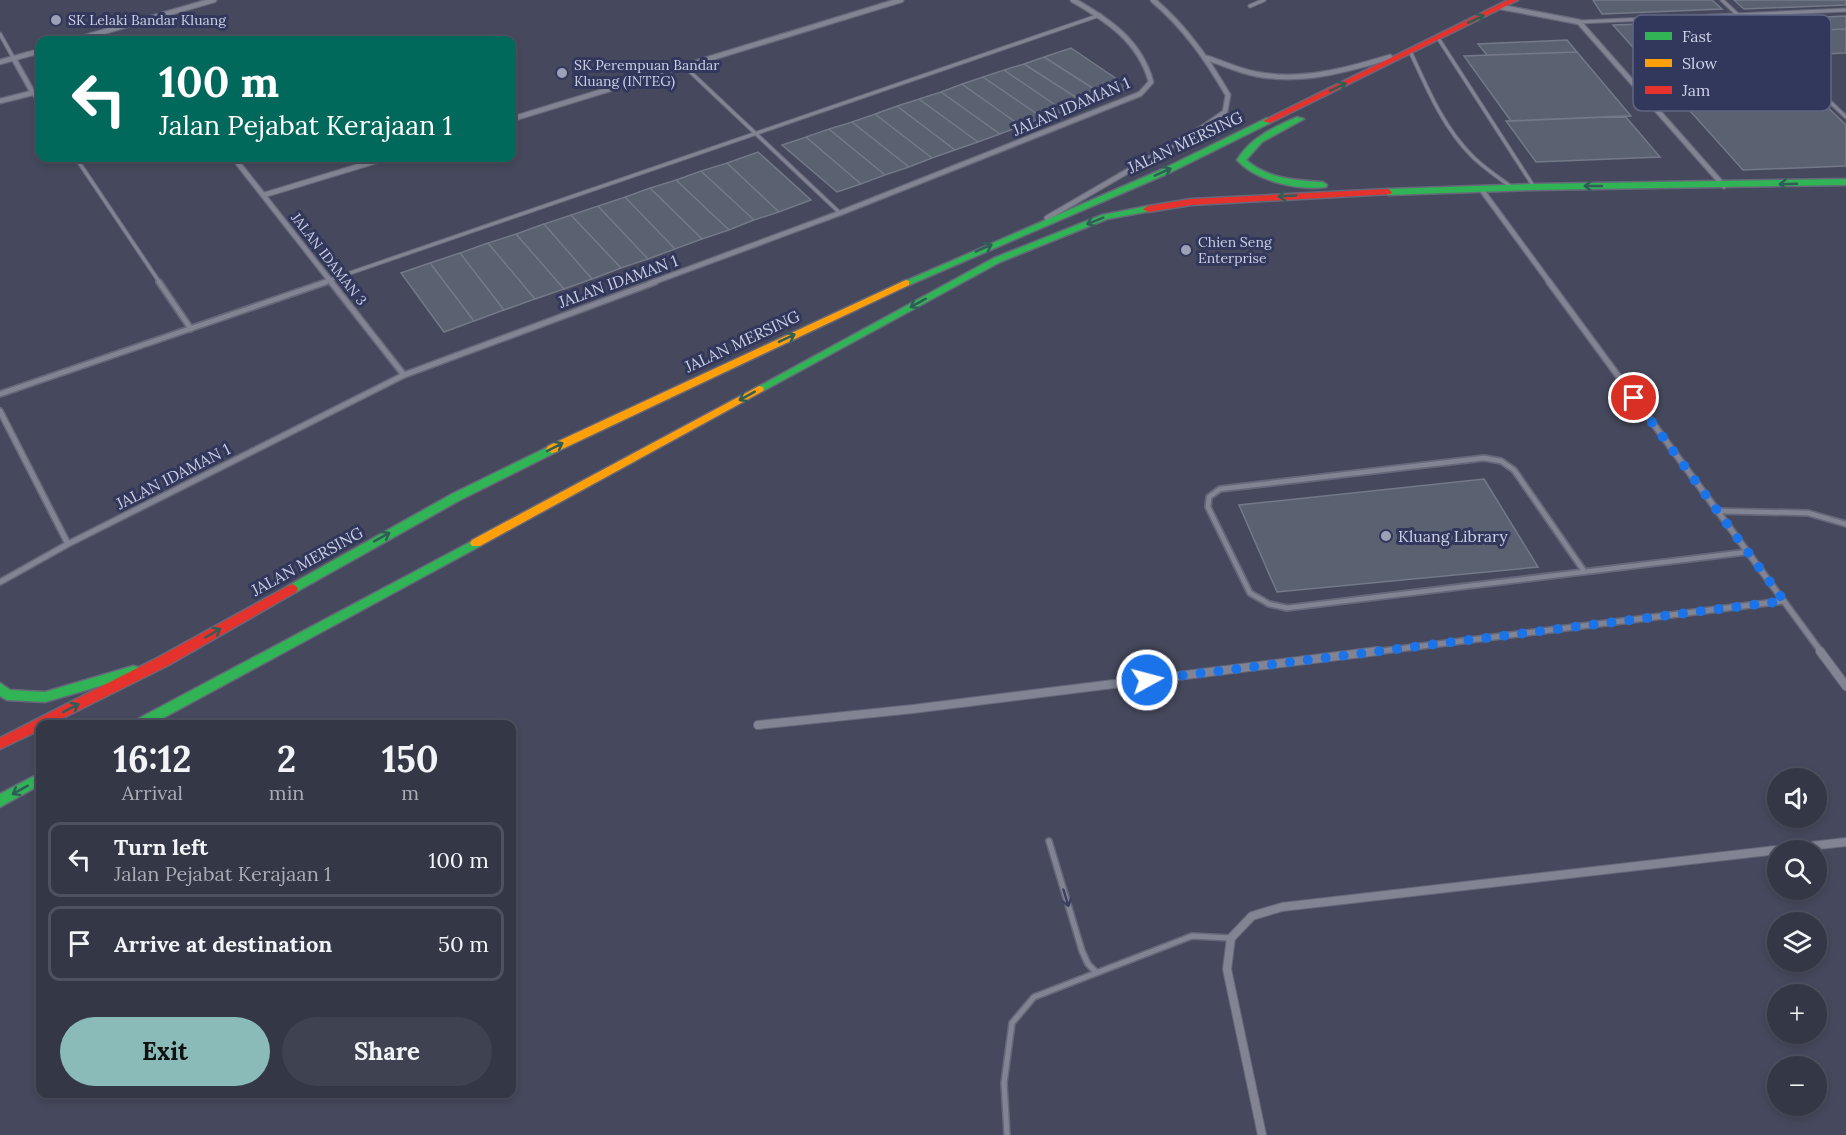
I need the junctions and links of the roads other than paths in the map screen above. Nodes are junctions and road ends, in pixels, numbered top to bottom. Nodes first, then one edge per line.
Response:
1 (214, 0) edge
2 (901, 0) edge
3 (1073, 0) edge
4 (1154, 0) edge
5 (1264, 0) edge
6 (1514, 0) edge
7 (1722, 0) edge
8 (1250, 6) dead end
9 (1501, 7) junction
10 (1846, 10) edge
11 (1100, 15) junction
12 (1738, 15) joint
13 (1633, 20) edge
14 (1579, 22) junction
15 (0, 34) edge
16 (89, 36) edge
17 (1438, 38) junction
18 (1410, 51) junction
19 (36, 52) edge
20 (14, 58) junction
21 (1207, 58) junction
22 (0, 63) edge
23 (1383, 65) junction
24 (684, 66) junction
25 (1633, 83) edge
26 (36, 92) edge
27 (33, 93) junction
28 (36, 98) edge
29 (0, 101) edge
30 (1831, 103) edge
31 (1658, 111) edge
32 (1846, 117) edge
33 (516, 118) edge
34 (755, 132) junction
35 (79, 162) edge
36 (237, 162) edge
37 (373, 162) edge
38 (1846, 182) edge
39 (1724, 186) junction
40 (1534, 187) junction
41 (1513, 188) junction
42 (1481, 189) junction
43 (1388, 192) junction
44 (264, 195) junction
45 (840, 213) junction
46 (1031, 227) junction
47 (330, 280) junction
48 (191, 329) junction
49 (404, 375) junction
50 (0, 394) edge
51 (0, 411) edge
52 (1717, 511) junction
53 (1846, 524) edge
54 (68, 544) junction
55 (1747, 552) junction
56 (1584, 571) junction
57 (0, 582) edge
58 (1784, 601) junction
59 (162, 662) junction
60 (1846, 686) edge
61 (0, 688) edge
62 (47, 720) edge
63 (148, 720) edge
64 (758, 725) dead end
65 (36, 726) edge
66 (0, 744) edge
67 (36, 781) edge
68 (0, 801) edge
69 (1049, 842) dead end
70 (1846, 842) edge
71 (1231, 938) junction
72 (1096, 972) junction
73 (1007, 1135) edge
74 (1262, 1135) edge

1 - 16 street
2 - 24 street
3 - 11 street, JALAN IDAMAN 1
4 - 21 street
5 - 8 lane
6 - 9 main road, JALAN MERSING
7 - 12 lane
9 - 14 street
17 -> 9 main road, JALAN MERSING
10 - 12 lane
11 - 34 lane
11 - 45 street, JALAN IDAMAN 1
13 - 14 lane
14 - 25 street
15 - 20 lane
17 - 18 main road, JALAN MERSING
17 - 40 lane
18 - 21 street
18 - 23 main road, JALAN MERSING
18 - 41 lane
19 - 20 street
20 - 22 street
20 - 27 street
21 - 46 street
23 - 43 main road
46 -> 23 main road, JALAN MERSING
24 - 33 street
24 - 34 lane
26 - 27 street
27 - 28 lane
27 - 29 street
30 - 32 lane
31 - 39 street
34 - 45 lane
34 - 47 lane
35 - 48 lane
36 - 44 street, JALAN IDAMAN 3
37 - 44 street
38 -> 39 main road
39 -> 40 main road
40 - 41 main road
41 - 42 main road
42 - 43 main road
42 - 52 street
43 -> 63 main road
44 - 47 street, JALAN IDAMAN 3
45 - 49 street, JALAN IDAMAN 1
59 -> 46 main road, JALAN MERSING
47 - 48 lane
47 - 49 street, JALAN IDAMAN 3
48 - 50 lane
49 - 54 street, JALAN IDAMAN 1
51 - 54 street
52 - 53 lane
52 - 55 street
54 - 57 street, JALAN IDAMAN 1
55 - 56 lane
55 - 58 street
56 - 56 lane
58 - 60 street
58 - 64 street
59 - 61 main road
62 -> 59 main road, JALAN MERSING
66 -> 65 main road, JALAN MERSING
67 -> 68 main road
69 -> 72 lane
70 - 71 street
71 - 72 lane
71 - 74 street
72 - 73 lane

